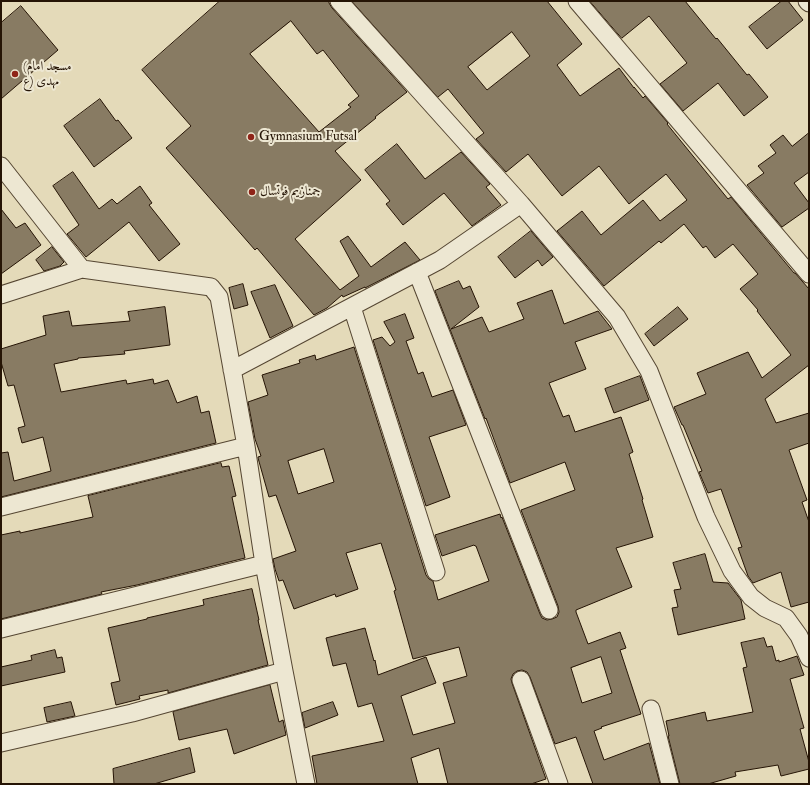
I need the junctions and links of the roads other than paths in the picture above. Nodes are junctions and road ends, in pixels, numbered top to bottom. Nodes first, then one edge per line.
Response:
1 (339, 1) edge
2 (577, 1) edge
3 (807, 1) edge
4 (809, 3) edge
5 (1, 166) edge
6 (521, 204) junction
7 (82, 269) junction
8 (417, 272) junction
9 (809, 274) edge
10 (1, 295) edge
11 (352, 307) junction
12 (232, 370) junction
13 (246, 446) junction
14 (1, 507) edge
15 (264, 564) junction
16 (436, 572) dead end
17 (550, 610) dead end
18 (1, 629) edge
19 (809, 658) edge
20 (284, 671) junction
21 (521, 680) dead end
22 (651, 709) dead end
23 (1, 744) edge
24 (306, 784) edge
25 (559, 784) edge
26 (670, 784) edge

1 - 6 street
2 - 9 street
3 - 4 street
5 - 7 street
6 - 8 street
6 - 19 street
7 - 10 street
7 - 12 street
8 - 11 street
8 - 17 street
11 - 12 street
11 - 16 street
12 - 13 street
13 - 14 street
13 - 15 street
15 - 18 street
15 - 20 street
20 - 23 street
20 - 24 street
21 - 25 street
22 - 26 street

